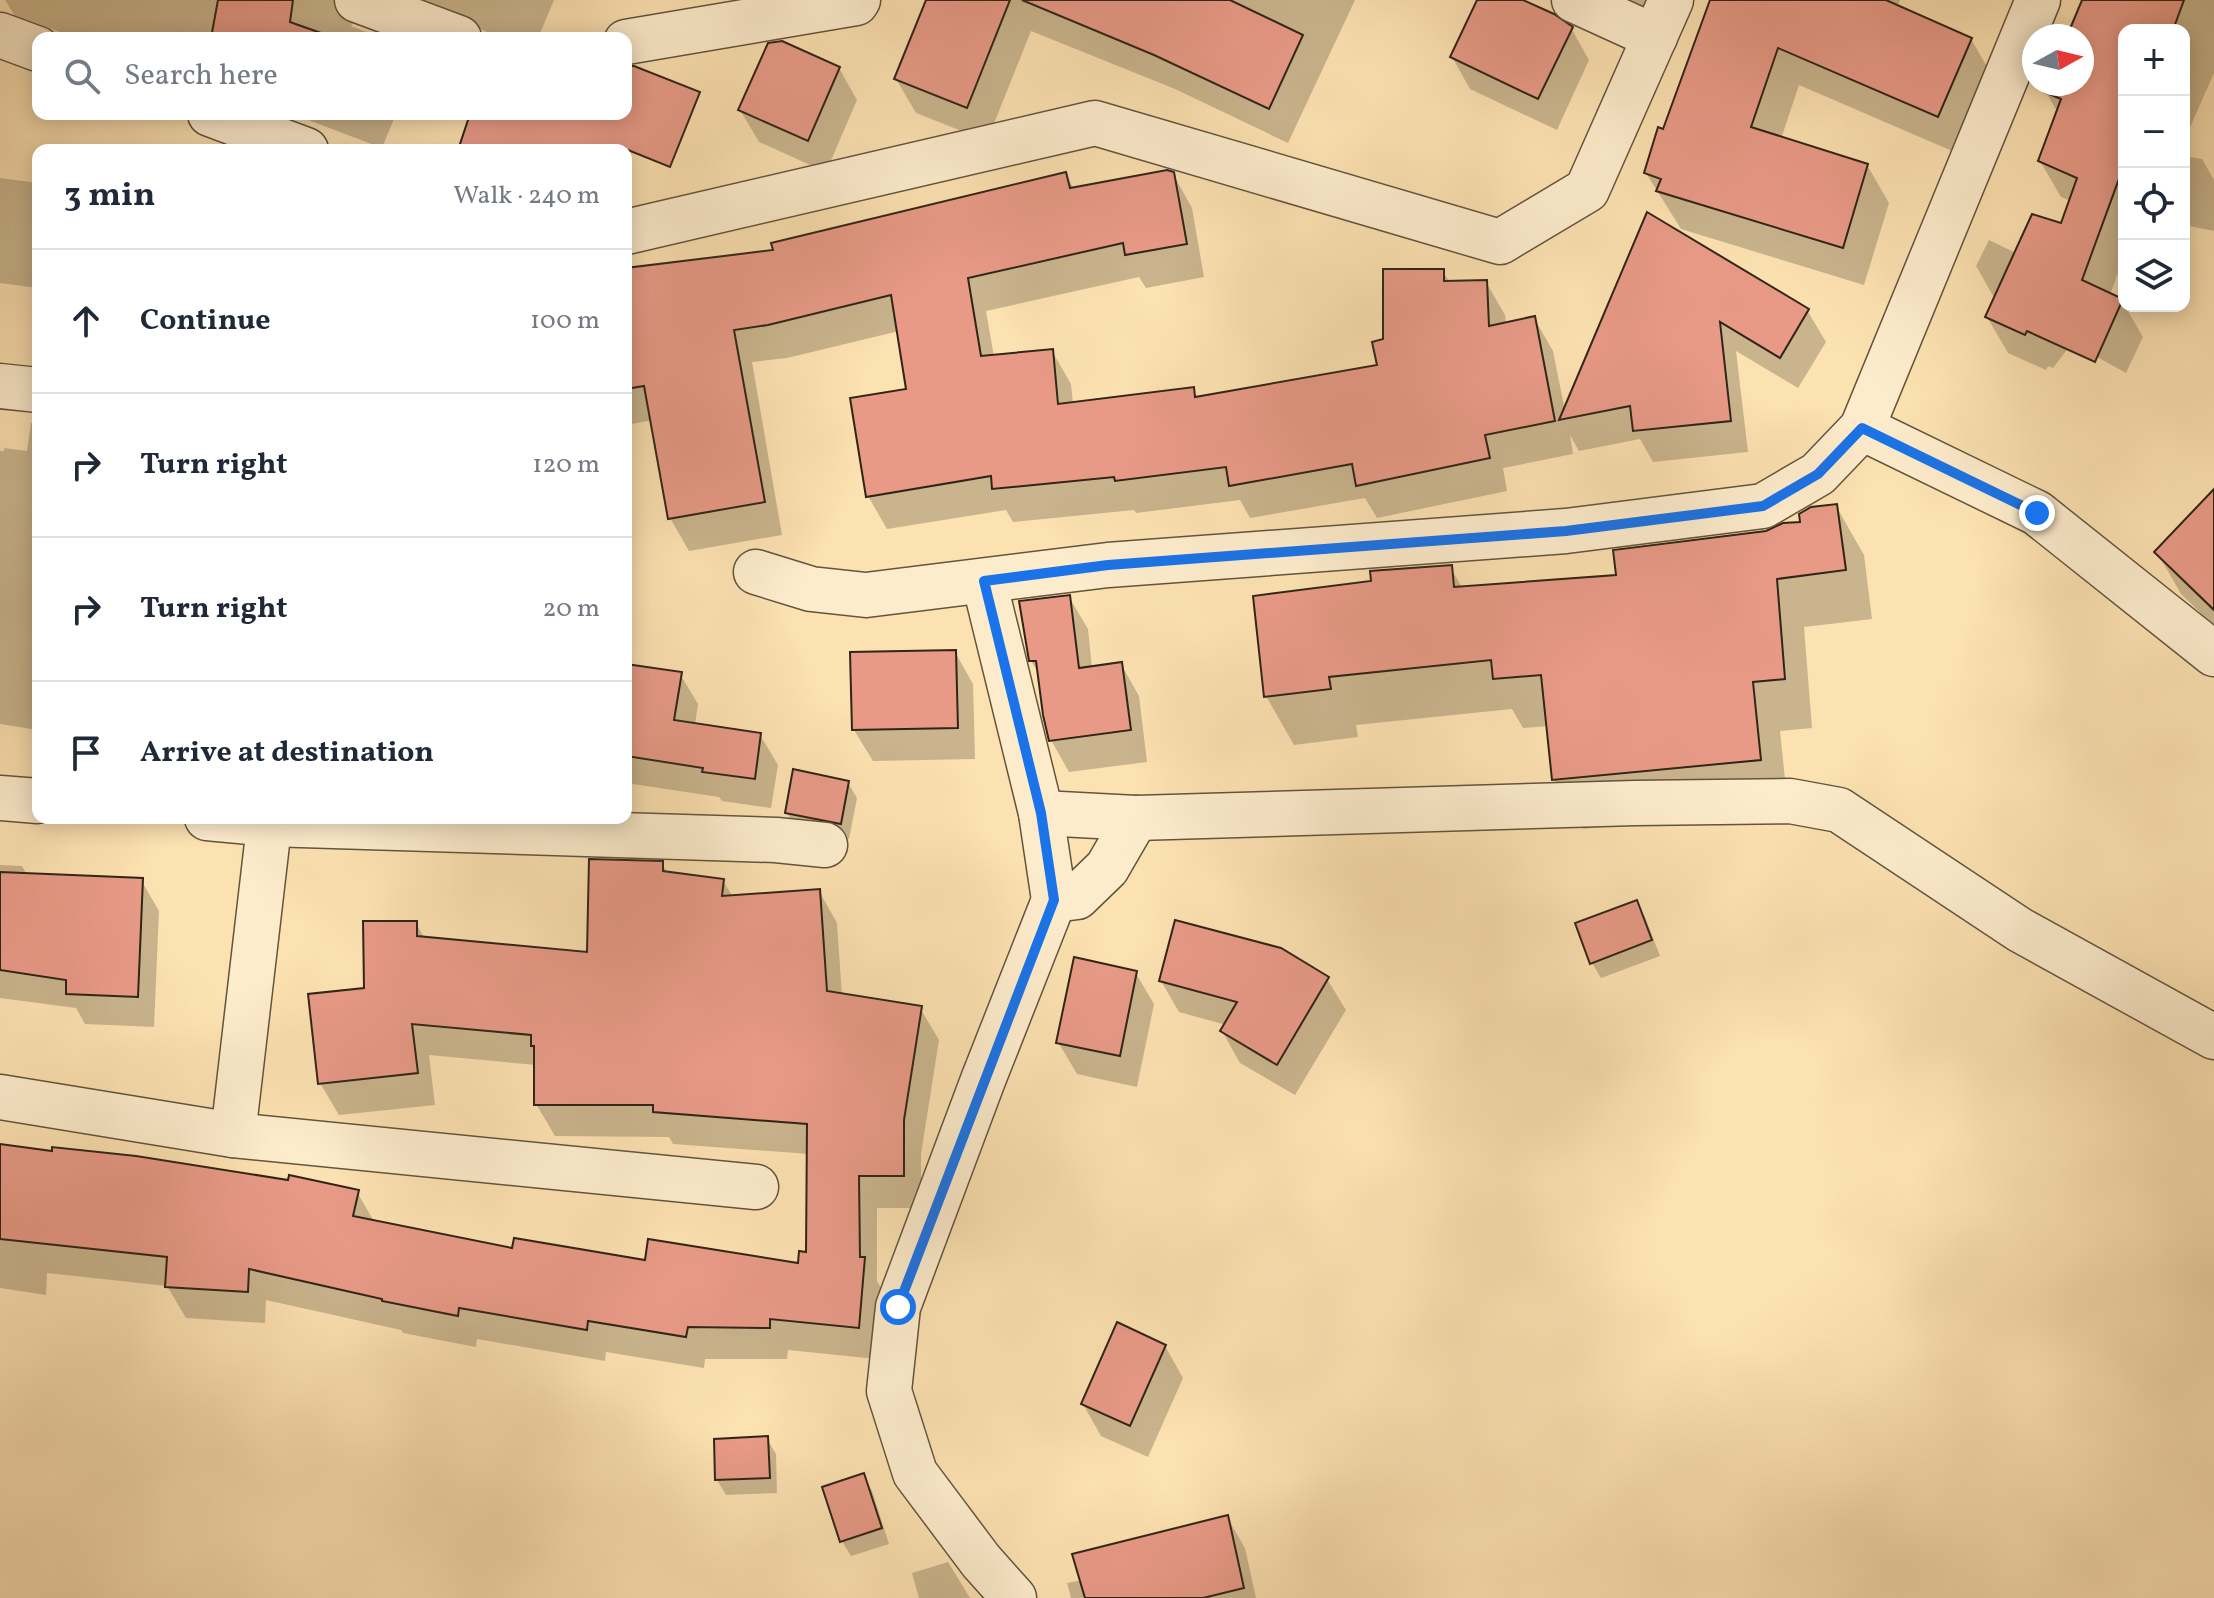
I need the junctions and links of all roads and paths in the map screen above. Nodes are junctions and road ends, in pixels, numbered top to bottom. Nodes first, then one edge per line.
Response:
1 (357, 0) edge
2 (858, 0) edge
3 (1574, 0) edge
4 (2038, 0) edge
5 (1663, 18) edge
6 (443, 32) edge
7 (0, 35) edge
8 (632, 41) edge
9 (32, 47) edge
10 (226, 120) edge
11 (290, 144) edge
12 (632, 231) edge
13 (0, 386) edge
14 (32, 389) edge
15 (1862, 428) junction
16 (756, 572) dead end
17 (984, 581) junction
18 (2214, 654) edge
19 (0, 798) edge
20 (32, 801) edge
21 (1041, 813) junction
22 (1136, 818) junction
23 (269, 824) edge
24 (347, 824) edge
25 (825, 845) dead end
26 (1054, 900) junction
27 (2214, 1037) edge
28 (0, 1097) edge
29 (233, 1135) junction
30 (756, 1187) dead end
31 (1014, 1598) edge

1 - 6 street
2 - 8 street
3 - 5 street
4 - 15 street
5 - 12 street
7 - 9 street
10 - 11 street
13 - 14 street
15 - 17 street
15 - 18 street
16 - 17 street
17 - 21 street
19 - 20 street
21 - 22 street
21 - 26 street
22 - 26 street
22 - 27 street
23 - 29 street
24 - 25 street
26 - 31 street
28 - 29 street
29 - 30 street

